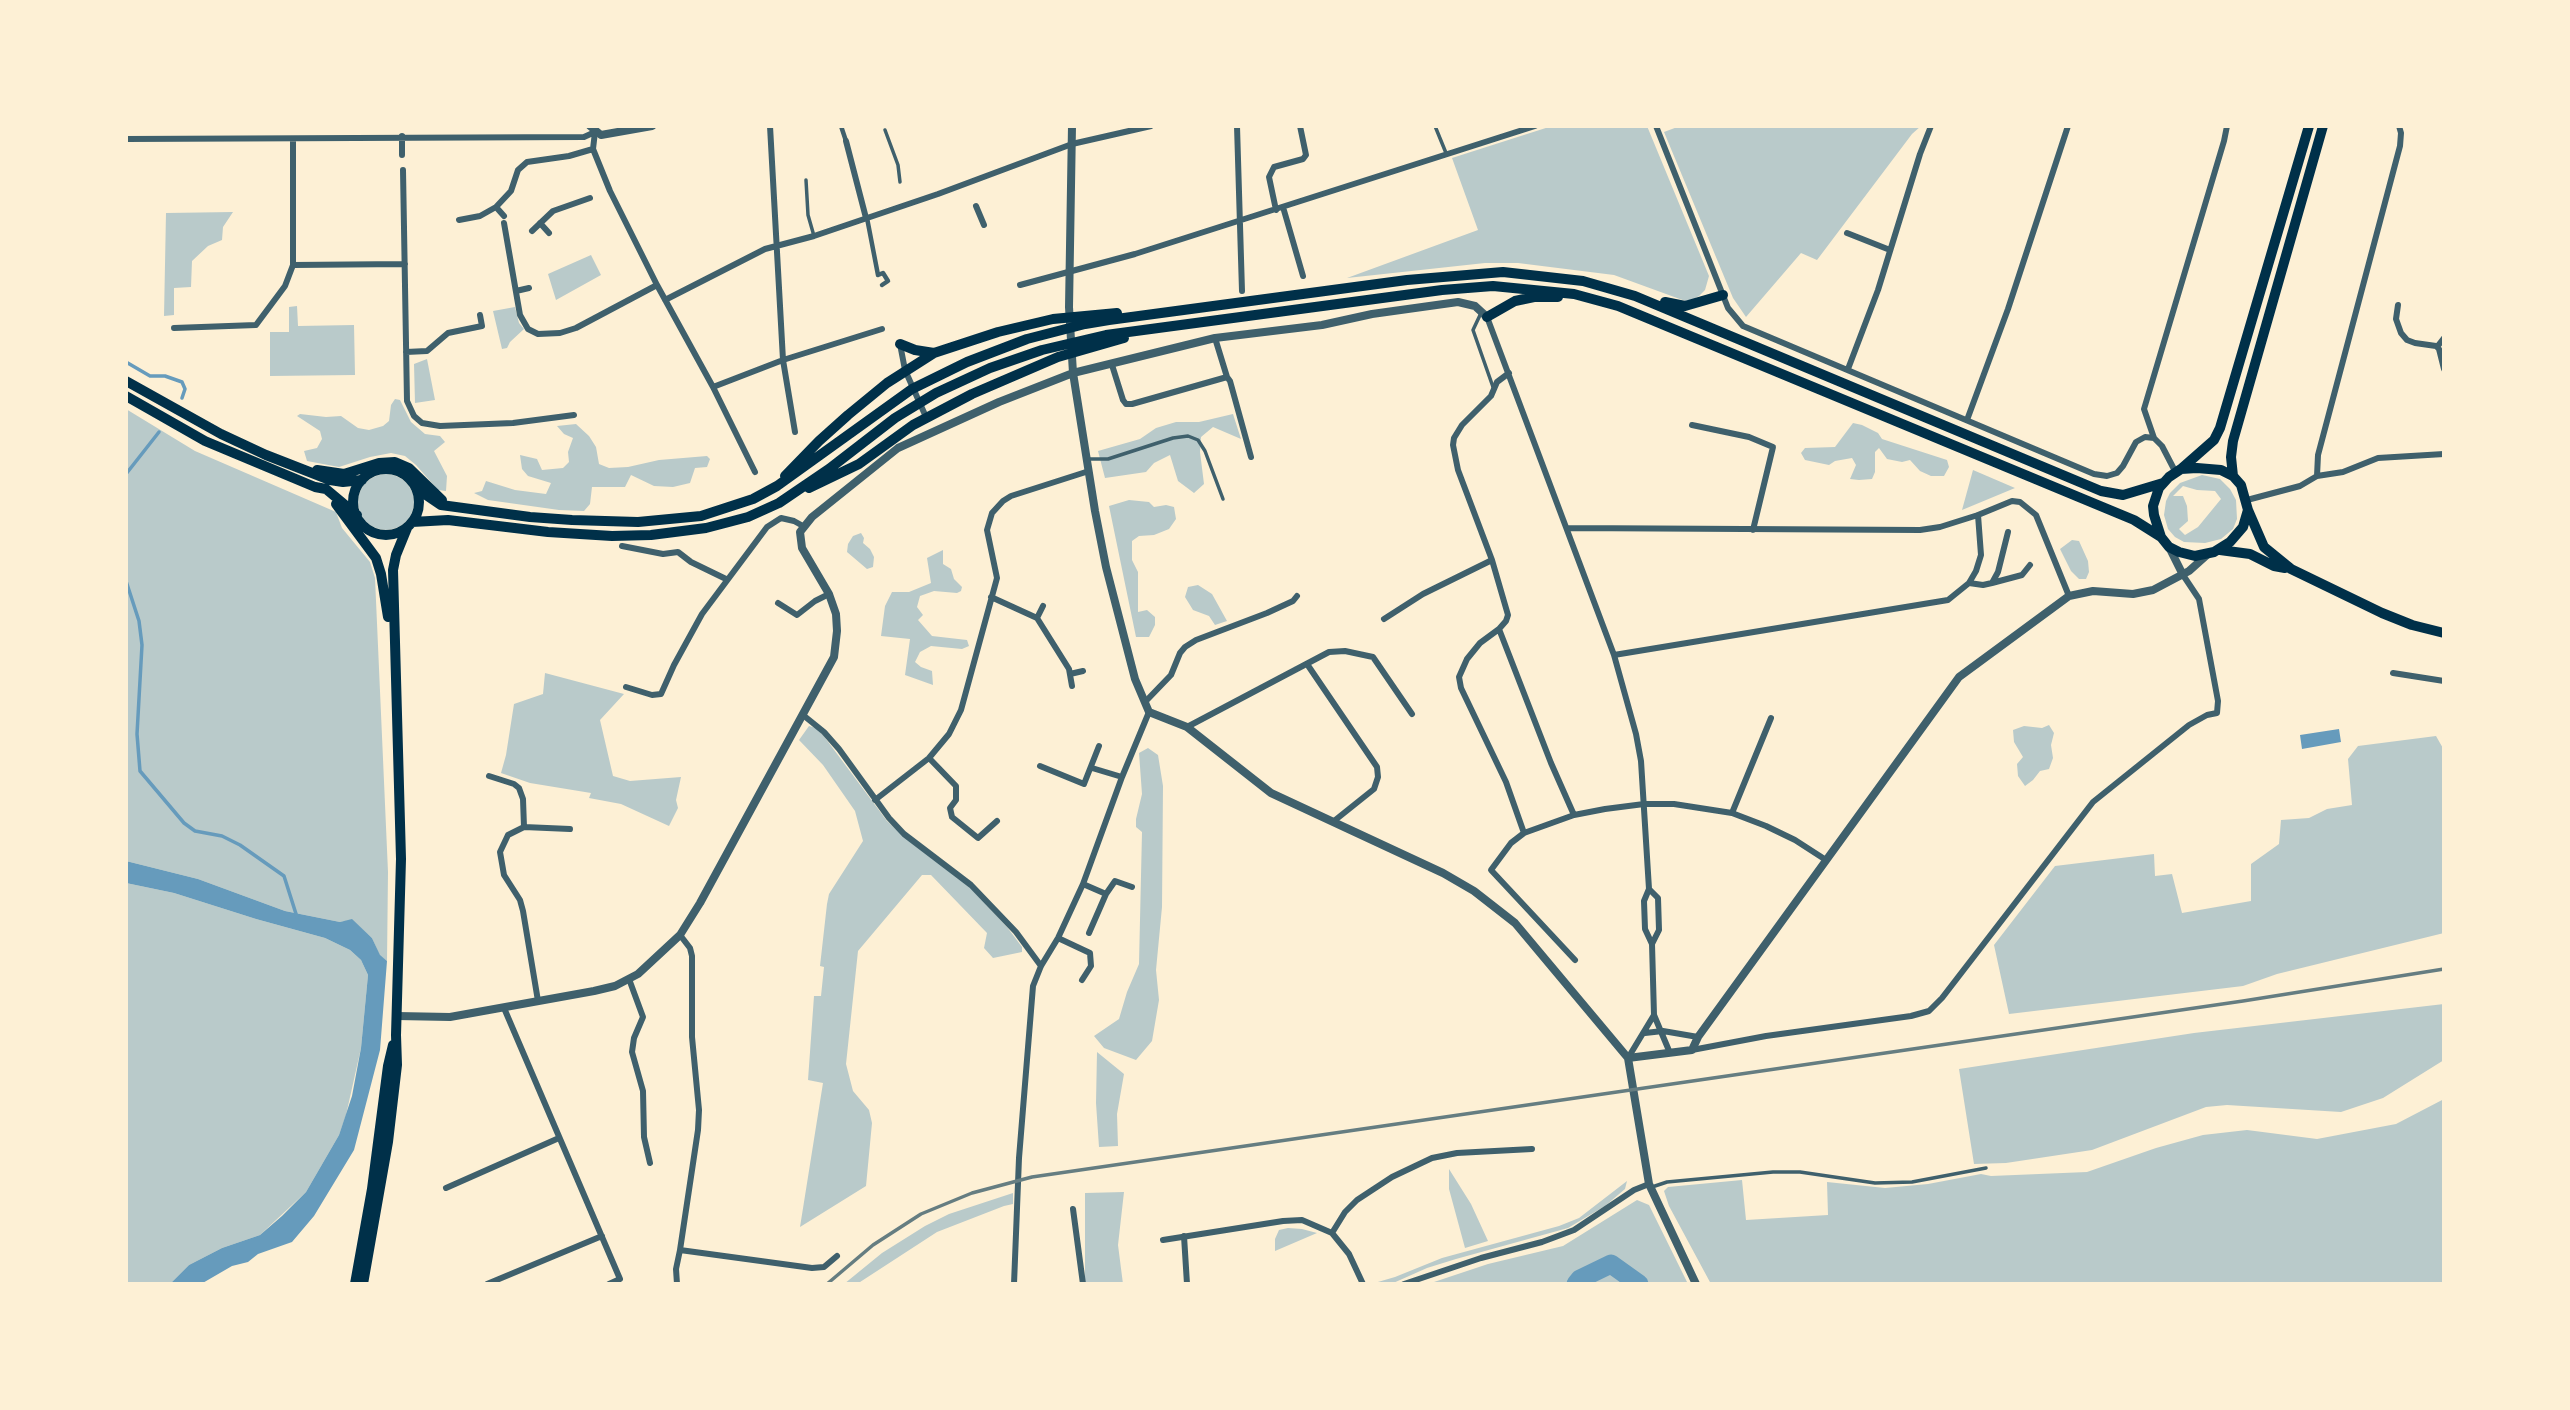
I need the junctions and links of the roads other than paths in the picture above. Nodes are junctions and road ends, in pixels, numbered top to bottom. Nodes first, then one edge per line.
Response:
1 (652, 126) edge
2 (770, 126) edge
3 (841, 126) edge
4 (1072, 126) edge
5 (1151, 126) edge
6 (1237, 126) edge
7 (1300, 126) edge
8 (1435, 126) edge
9 (1502, 126) edge
10 (1535, 126) edge
11 (1656, 126) edge
12 (1931, 126) edge
13 (2068, 126) edge
14 (2227, 126) edge
15 (2309, 126) edge
16 (2323, 126) edge
17 (2399, 126) edge
18 (592, 129) edge
19 (885, 130) dead end
20 (402, 136) junction
21 (1506, 136) junction
22 (126, 139) edge
23 (293, 139) junction
24 (846, 141) joint
25 (1072, 144) junction
26 (593, 149) junction
27 (1447, 154) junction
28 (402, 155) dead end
29 (403, 170) dead end
30 (806, 180) dead end
31 (900, 181) dead end
32 (610, 191) junction
33 (601, 194) dead end
34 (590, 198) dead end
35 (976, 205) dead end
36 (496, 207) junction
37 (1279, 208) junction
38 (866, 218) junction
39 (459, 220) dead end
40 (1241, 221) junction
41 (540, 223) junction
42 (984, 225) dead end
43 (532, 231) dead end
44 (549, 233) dead end
45 (1847, 233) dead end
46 (814, 236) junction
47 (776, 245) junction
48 (1890, 250) junction
49 (405, 264) junction
50 (293, 265) junction
51 (1069, 271) junction
52 (1303, 276) dead end
53 (657, 285) junction
54 (882, 285) dead end
55 (1020, 285) dead end
56 (529, 288) dead end
57 (516, 290) junction
58 (1242, 291) dead end
59 (1723, 295) junction
60 (1585, 296) junction
61 (1635, 296) junction
62 (665, 300) junction
63 (2398, 305) dead end
64 (480, 314) dead end
65 (1485, 314) junction
66 (1084, 319) junction
67 (174, 328) dead end
68 (882, 329) dead end
69 (1215, 338) junction
70 (2444, 338) edge
71 (900, 344) joint
72 (2437, 347) junction
73 (406, 352) junction
74 (1056, 352) junction
75 (934, 353) junction
76 (783, 360) junction
77 (1112, 365) junction
78 (1848, 369) junction
79 (2444, 369) edge
80 (905, 370) junction
81 (1073, 373) junction
82 (1509, 373) junction
83 (1227, 377) junction
84 (126, 381) edge
85 (713, 387) junction
86 (1494, 390) junction
87 (126, 396) edge
88 (574, 415) dead end
89 (926, 417) junction
90 (1967, 420) junction
91 (1692, 425) dead end
92 (795, 432) dead end
93 (2154, 438) junction
94 (2444, 454) edge
95 (1251, 457) dead end
96 (1087, 459) junction
97 (298, 467) junction
98 (1089, 471) junction
99 (2178, 471) junction
100 (755, 472) dead end
101 (2233, 476) junction
102 (2317, 476) junction
103 (362, 480) junction
104 (2162, 483) junction
105 (777, 486) junction
106 (315, 487) junction
107 (416, 488) junction
108 (792, 495) junction
109 (1223, 499) dead end
110 (2247, 505) junction
111 (457, 508) junction
112 (356, 515) junction
113 (1978, 515) junction
114 (410, 525) junction
115 (803, 526) junction
116 (1568, 528) junction
117 (369, 530) junction
118 (1753, 530) junction
119 (2008, 532) dead end
120 (2161, 537) junction
121 (622, 547) dead end
122 (2169, 547) junction
123 (2220, 550) junction
124 (2208, 554) junction
125 (1492, 560) junction
126 (2030, 565) dead end
127 (2291, 569) junction
128 (2183, 575) junction
129 (726, 579) junction
130 (1969, 583) junction
131 (1992, 583) junction
132 (829, 594) junction
133 (1297, 596) dead end
134 (2069, 596) junction
135 (991, 597) junction
136 (778, 603) dead end
137 (1043, 606) dead end
138 (388, 617) junction
139 (1037, 618) junction
140 (1384, 619) dead end
141 (1499, 629) junction
142 (2444, 633) edge
143 (394, 643) junction
144 (1614, 655) junction
145 (1307, 664) junction
146 (1083, 671) dead end
147 (2393, 673) dead end
148 (1070, 674) junction
149 (2444, 681) edge
150 (1072, 686) dead end
151 (625, 687) dead end
152 (1145, 702) junction
153 (1149, 712) junction
154 (1412, 714) dead end
155 (803, 715) junction
156 (1771, 718) dead end
157 (1187, 727) junction
158 (1099, 746) dead end
159 (929, 758) junction
160 (1040, 766) dead end
161 (1091, 768) junction
162 (489, 776) dead end
163 (1122, 778) junction
164 (875, 800) junction
165 (1644, 804) junction
166 (1732, 813) junction
167 (1574, 815) junction
168 (997, 821) dead end
169 (1334, 821) junction
170 (524, 827) junction
171 (570, 829) dead end
172 (1524, 833) junction
173 (1826, 860) junction
174 (1083, 884) junction
175 (1132, 887) dead end
176 (1649, 889) junction
177 (1107, 894) junction
178 (1089, 933) dead end
179 (680, 935) junction
180 (1058, 938) junction
181 (1652, 944) junction
182 (1574, 960) dead end
183 (1041, 966) junction
184 (629, 979) junction
185 (1082, 980) dead end
186 (538, 1001) junction
187 (504, 1008) junction
188 (1654, 1015) junction
189 (397, 1016) junction
190 (1663, 1031) junction
191 (1645, 1033) junction
192 (396, 1035) junction
193 (1698, 1037) junction
194 (1692, 1049) junction
195 (1670, 1053) junction
196 (1628, 1058) junction
197 (559, 1138) junction
198 (1532, 1149) dead end
199 (650, 1163) dead end
200 (1986, 1168) dead end
201 (1650, 1186) junction
202 (446, 1188) dead end
203 (1073, 1209) dead end
204 (1332, 1233) junction
205 (602, 1236) junction
206 (1184, 1236) junction
207 (1163, 1240) dead end
208 (680, 1250) junction
209 (837, 1256) dead end
210 (355, 1284) edge
211 (363, 1284) edge
212 (487, 1284) edge
213 (609, 1284) edge
214 (677, 1284) edge
215 (1014, 1284) edge
216 (1083, 1284) edge
217 (1187, 1284) edge
218 (1363, 1284) edge
219 (1404, 1284) edge
220 (1696, 1284) edge

1 - 18 street
2 - 47 street
3 - 24 street
4 - 25 street
5 - 25 street
6 - 40 street
7 - 37 street
8 - 27 lane
9 - 21 street
10 - 21 street
11 - 59 street
12 - 48 street
13 - 90 street
14 - 93 street
15 - 99 highway
16 - 101 highway
17 - 102 street
18 - 20 street
18 - 26 street
19 - 31 lane
20 - 23 street
20 - 28 street
21 - 27 street
22 - 23 street
23 - 50 street
24 - 38 street
25 - 38 street
25 - 51 street
26 - 32 street
26 - 36 street
27 - 37 street
29 - 49 street
30 - 46 lane
32 - 33 street
32 - 53 street
34 - 41 street
35 - 42 street
36 - 39 street
36 - 57 street
37 - 40 street
37 - 52 street
38 - 46 street
38 - 54 street
40 - 51 street
40 - 58 street
41 - 43 street
41 - 44 street
45 - 48 street
46 - 47 street
47 - 62 street
47 - 76 street
48 - 78 street
49 - 50 street
49 - 73 street
50 - 67 street
51 - 55 street
51 - 81 street
53 - 57 street
53 - 62 street
56 - 57 street
59 - 61 highway
59 - 78 street
60 - 65 highway
60 - 74 highway
60 - 120 highway
61 - 66 highway
61 - 104 highway
62 - 85 street
63 - 72 street
64 - 73 street
65 - 69 street
65 - 82 street
65 - 86 lane
66 - 75 highway
66 - 105 highway
68 - 76 street
69 - 77 street
69 - 83 street
70 - 72 street
71 - 75 highway
71 - 80 street
72 - 79 street
73 - 88 street
74 - 89 highway
74 - 108 highway
75 - 80 highway
76 - 85 street
76 - 92 street
77 - 81 street
77 - 83 street
78 - 90 street
80 - 89 street
80 - 105 highway
81 - 96 street
81 - 115 street
82 - 86 street
82 - 116 street
83 - 95 street
84 - 97 highway
85 - 100 street
86 - 125 street
87 - 106 highway
89 - 108 highway
90 - 93 street
91 - 118 street
93 - 99 street
94 - 102 street
96 - 98 street
96 - 109 lane
97 - 103 highway
97 - 111 highway
98 - 135 street
98 - 152 street
99 - 101 highway
99 - 104 highway
101 - 110 highway
102 - 110 street
103 - 107 highway
103 - 112 highway
104 - 120 highway
105 - 111 highway
106 - 112 highway
106 - 138 highway
107 - 111 highway
107 - 114 highway
108 - 114 highway
110 - 123 highway
110 - 127 highway
112 - 117 highway
113 - 118 street
113 - 130 street
113 - 134 street
114 - 117 highway
114 - 143 highway
115 - 129 street
115 - 132 street
116 - 118 street
116 - 144 street
117 - 138 highway
119 - 131 street
120 - 122 highway
121 - 129 street
122 - 124 highway
122 - 128 street
123 - 124 highway
123 - 127 highway
124 - 128 street
125 - 140 street
125 - 141 street
126 - 131 street
127 - 142 highway
128 - 134 street
128 - 194 street
129 - 151 street
130 - 131 street
130 - 144 street
132 - 136 street
132 - 155 street
133 - 152 street
134 - 173 street
135 - 139 street
135 - 159 street
137 - 139 street
138 - 143 highway
139 - 148 street
141 - 167 street
141 - 172 street
143 - 189 highway
144 - 165 street
145 - 154 street
145 - 157 street
145 - 169 street
146 - 148 street
147 - 149 street
148 - 150 street
152 - 153 street
153 - 157 street
153 - 163 street
155 - 164 street
155 - 179 street
156 - 166 street
157 - 169 street
158 - 161 street
159 - 164 street
159 - 168 street
160 - 161 street
161 - 163 street
162 - 170 street
163 - 174 street
164 - 183 street
165 - 166 street
165 - 167 street
165 - 176 street
166 - 173 street
167 - 172 street
169 - 196 street
170 - 171 street
170 - 186 street
172 - 182 street
173 - 193 street
174 - 177 street
174 - 180 street
175 - 177 street
176 - 181 street
176 - 181 street
177 - 178 street
179 - 184 street
179 - 208 street
180 - 183 street
180 - 185 street
181 - 188 street
183 - 215 street
184 - 186 street
184 - 199 street
186 - 187 street
187 - 189 street
187 - 197 street
188 - 190 street
188 - 191 street
189 - 192 highway
190 - 191 street
190 - 193 street
190 - 195 street
191 - 196 street
192 - 210 highway
192 - 211 highway
193 - 194 street
194 - 195 street
195 - 196 street
196 - 201 street
197 - 202 street
197 - 205 street
198 - 204 street
200 - 201 lane
201 - 219 street
201 - 220 street
203 - 216 street
204 - 206 street
204 - 218 street
205 - 212 street
205 - 213 street
206 - 207 street
206 - 217 street
208 - 209 street
208 - 214 street

